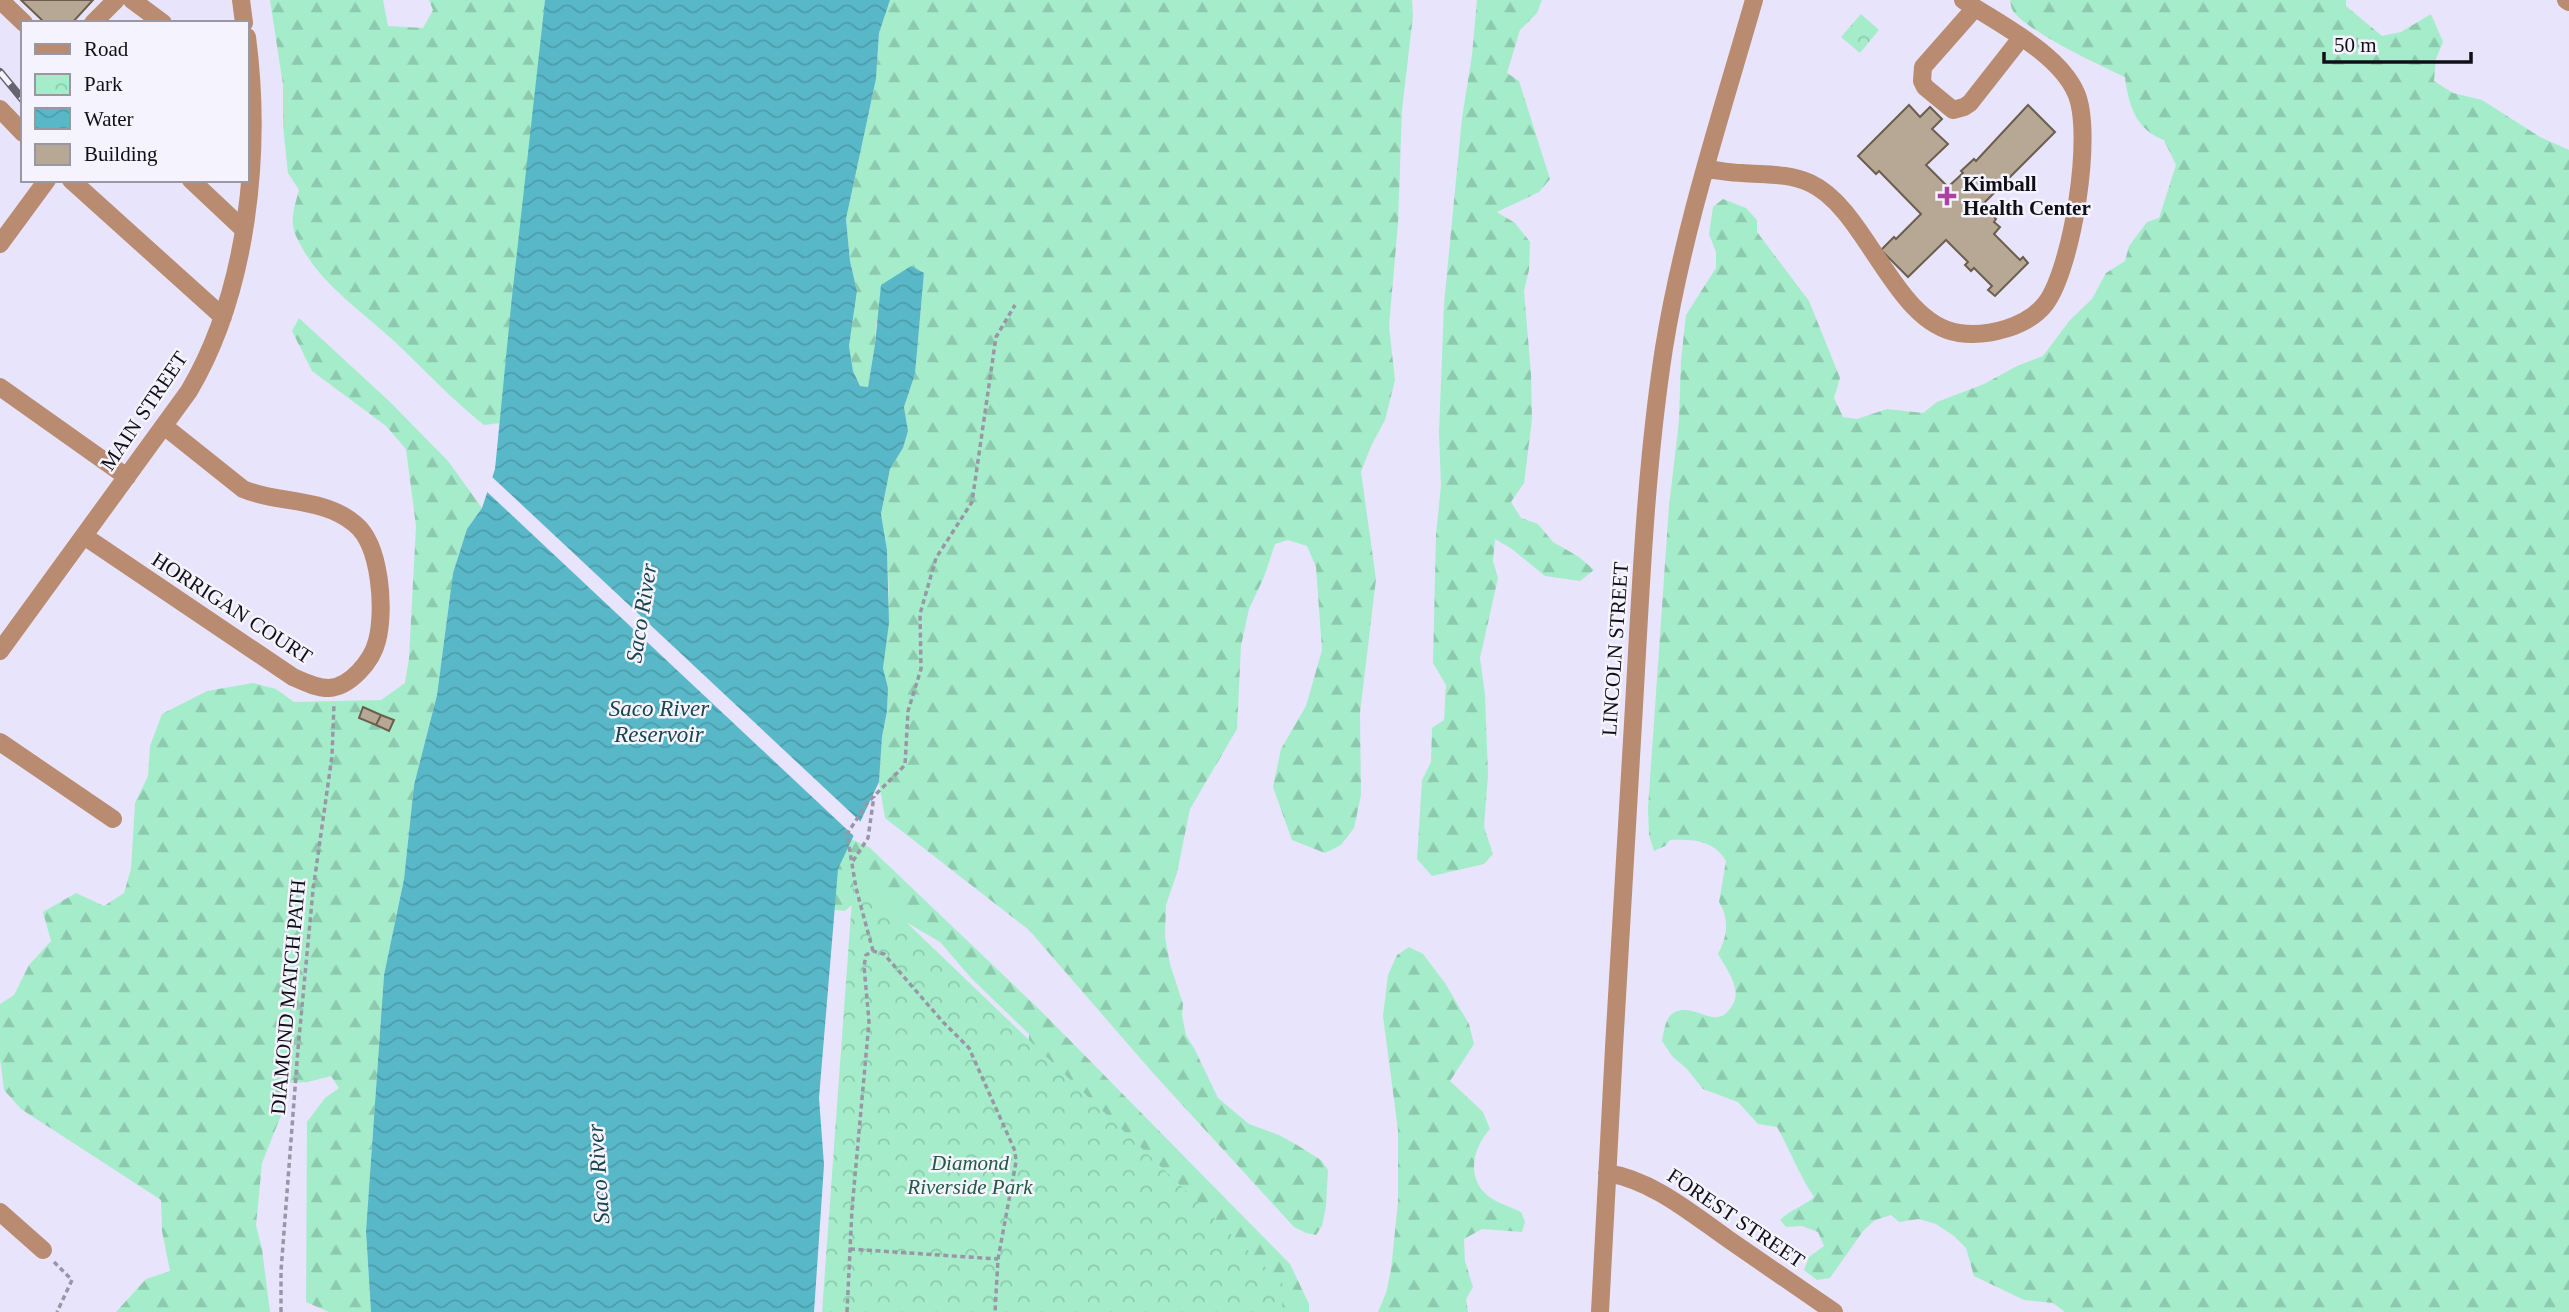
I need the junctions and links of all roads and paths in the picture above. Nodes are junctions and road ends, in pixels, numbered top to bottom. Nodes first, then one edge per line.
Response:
1 (0, 0) edge
2 (116, 0) edge
3 (132, 0) edge
4 (241, 0) edge
5 (1754, 0) edge
6 (1969, 4) edge
7 (22, 21) edge
8 (95, 21) edge
9 (160, 21) edge
10 (244, 21) edge
11 (2021, 38) junction
12 (248, 62) edge
13 (249, 86) edge
14 (0, 109) edge
15 (21, 131) edge
16 (1706, 169) junction
17 (248, 172) edge
18 (46, 182) edge
19 (73, 182) edge
20 (193, 182) edge
21 (247, 182) edge
22 (243, 229) junction
23 (0, 244) edge
24 (1015, 305) dead end
25 (223, 317) junction
26 (0, 387) edge
27 (164, 426) junction
28 (127, 477) junction
29 (84, 536) junction
30 (0, 651) edge
31 (335, 687) junction
32 (0, 742) edge
33 (874, 796) junction
34 (113, 819) dead end
35 (852, 862) junction
36 (873, 951) junction
37 (1607, 1173) junction
38 (0, 1212) edge
39 (850, 1249) junction
40 (43, 1250) joint
41 (999, 1259) junction
42 (57, 1312) edge
43 (281, 1312) edge
44 (847, 1312) edge
45 (995, 1312) edge
46 (1600, 1312) edge
47 (1834, 1312) edge

1 - 7 street
2 - 8 street
3 - 9 street
4 - 10 street
5 - 16 street, LINCOLN STREET
6 - 11 street
6 - 11 street
11 - 16 street
12 - 13 street, MAIN STREET
13 - 17 street, MAIN STREET
14 - 15 street
16 - 37 street, LINCOLN STREET
18 - 23 street
19 - 25 street
20 - 22 street
21 - 22 street, MAIN STREET
22 - 25 street, MAIN STREET
24 - 33 path
25 - 27 street, MAIN STREET
26 - 28 street
27 - 28 street, MAIN STREET
27 - 31 street
28 - 29 street, MAIN STREET
29 - 30 street, MAIN STREET
29 - 31 street, HORRIGAN COURT
31 - 43 path, DIAMOND MATCH PATH
32 - 34 street
33 - 35 path
33 - 35 path
35 - 36 path
36 - 39 path
36 - 41 path
37 - 46 street, LINCOLN STREET
37 - 47 street, FOREST STREET
38 - 40 street
39 - 41 path
39 - 44 path
40 - 42 path
41 - 45 path

